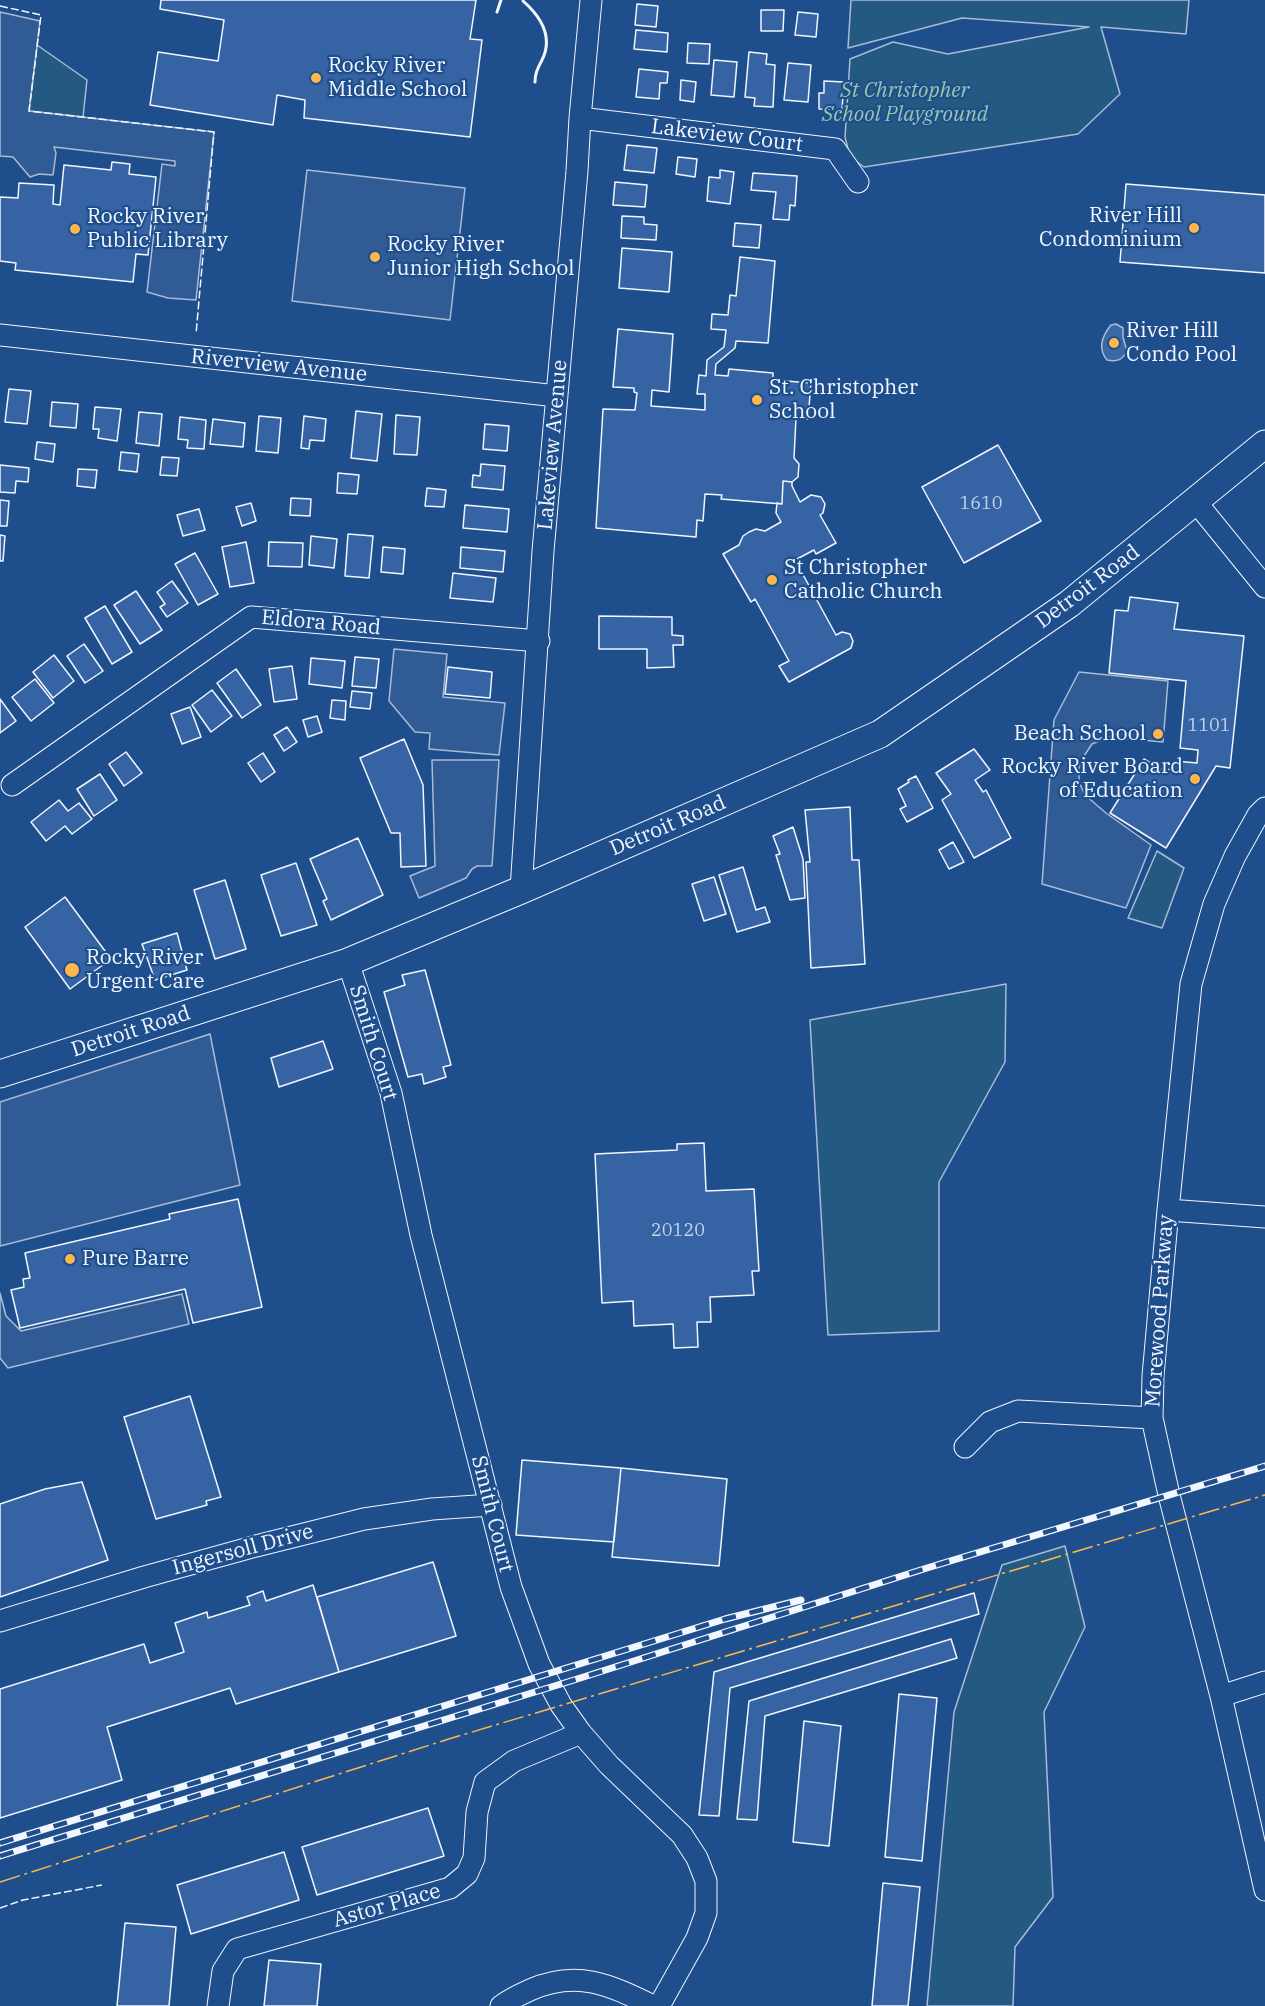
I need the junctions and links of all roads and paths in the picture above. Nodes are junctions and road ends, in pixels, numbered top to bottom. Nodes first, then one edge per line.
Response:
1 (591, 0) edge
2 (580, 118) junction
3 (858, 182) dead end
4 (0, 335) edge
5 (557, 396) junction
6 (1265, 444) edge
7 (1196, 502) junction
8 (1265, 587) edge
9 (538, 641) junction
10 (12, 785) dead end
11 (1265, 808) edge
12 (521, 890) junction
13 (348, 962) junction
14 (0, 1074) edge
15 (1167, 1210) junction
16 (1265, 1217) edge
17 (1152, 1418) junction
18 (965, 1447) dead end
19 (490, 1505) junction
20 (0, 1621) edge
21 (1265, 1682) edge
22 (1221, 1696) junction
23 (581, 1733) junction
24 (1265, 1890) edge
25 (218, 2006) edge
26 (501, 2006) edge
27 (653, 2006) edge
28 (659, 2006) edge

1 - 2 street, Lakeview Avenue
2 - 3 street, Lakeview Court
2 - 5 street, Lakeview Avenue
4 - 5 street, Riverview Avenue
5 - 9 street, Lakeview Avenue
6 - 7 main road, Detroit Road
7 - 8 street
7 - 12 main road, Detroit Road
9 - 10 street, Eldora Road
9 - 12 street, Lakeview Avenue
11 - 15 street, Morewood Parkway
12 - 13 main road, Detroit Road
13 - 14 main road, Detroit Road
13 - 19 street, Smith Court
15 - 16 street
15 - 17 street, Morewood Parkway
17 - 18 street
17 - 22 street, Morewood Parkway
19 - 20 street, Ingersoll Drive
19 - 23 street, Smith Court
21 - 22 street
22 - 24 street, Morewood Parkway
23 - 25 street, Astor Place
23 - 28 street, Smith Court
26 - 27 street

